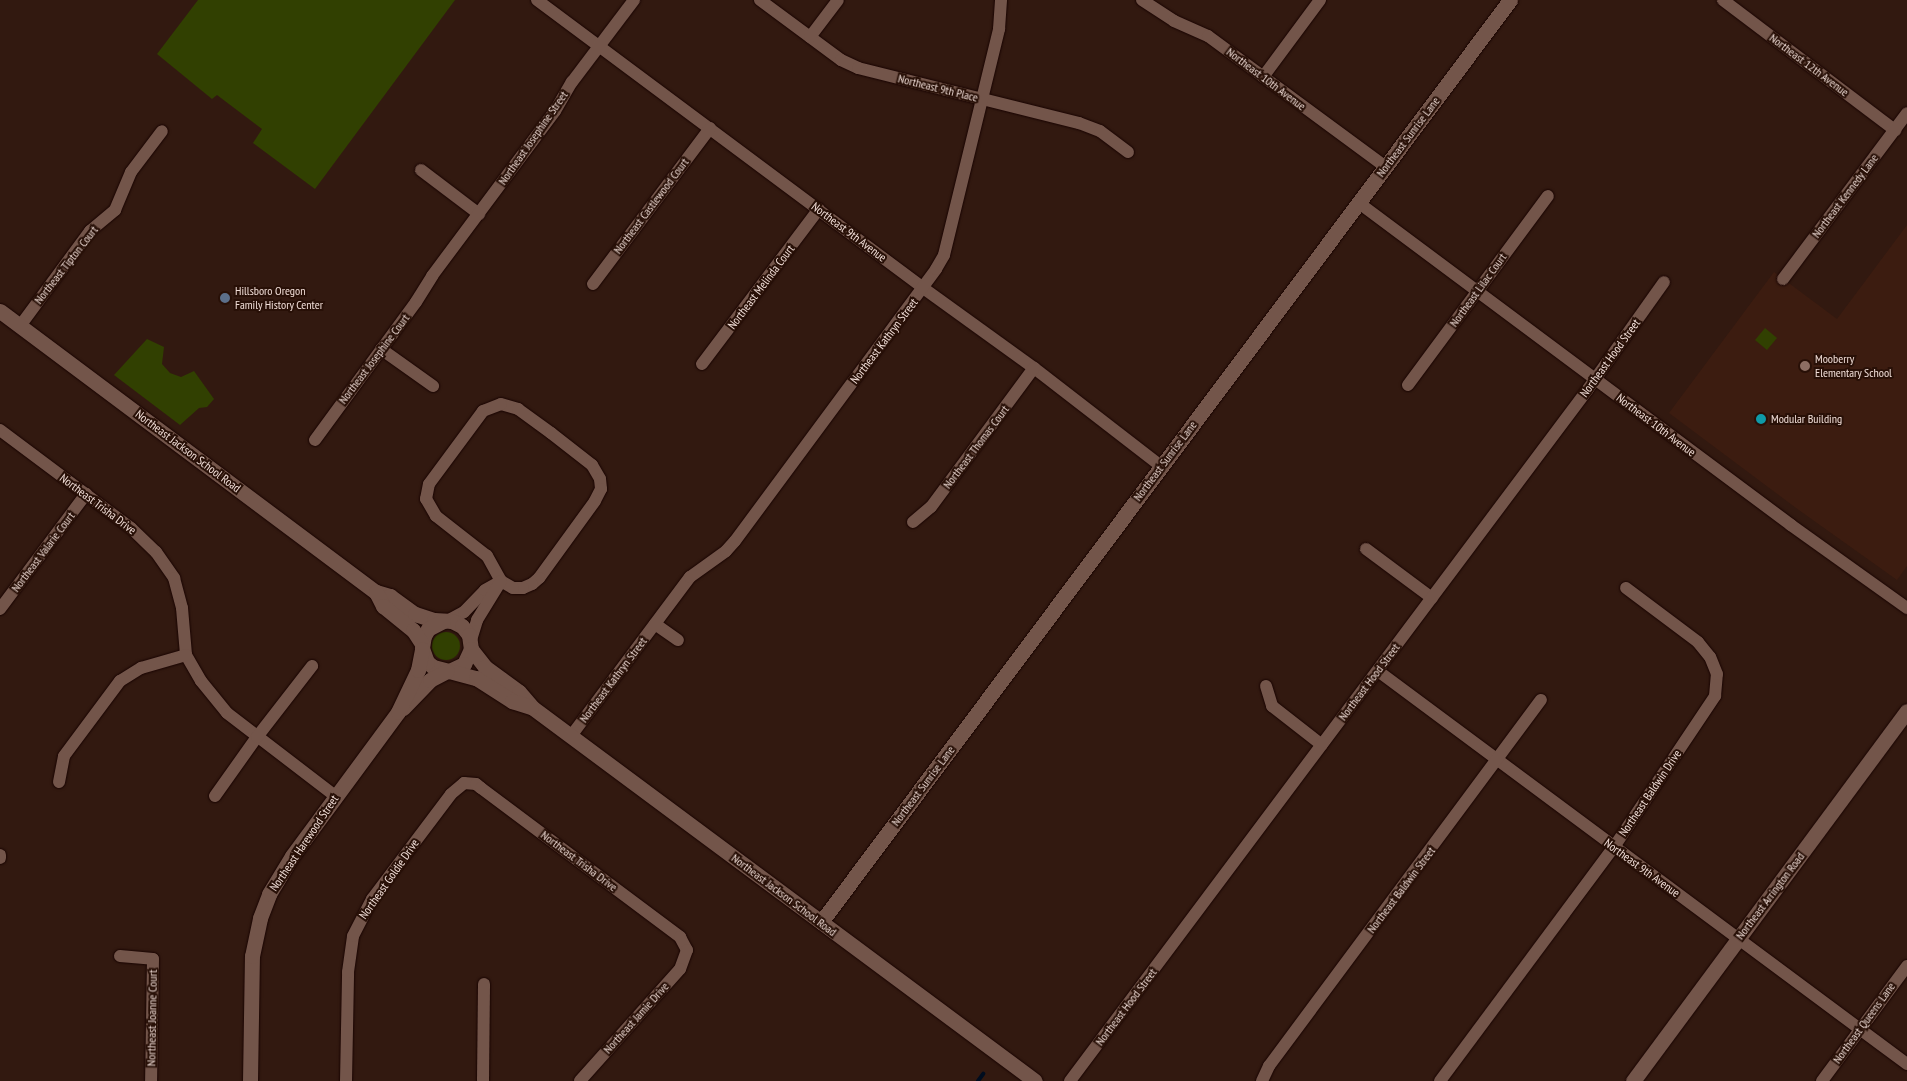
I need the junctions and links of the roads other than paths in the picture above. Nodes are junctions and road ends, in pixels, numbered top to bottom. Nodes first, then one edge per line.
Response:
1 (537, 0) edge
2 (634, 0) edge
3 (760, 0) edge
4 (838, 0) edge
5 (1001, 0) edge
6 (1142, 0) edge
7 (1320, 0) edge
8 (1510, 0) edge
9 (1722, 0) edge
10 (810, 37) junction
11 (599, 46) junction
12 (1263, 77) junction
13 (982, 99) junction
14 (1907, 113) edge
15 (710, 128) junction
16 (1894, 130) junction
17 (162, 131) dead end
18 (1128, 152) dead end
19 (1386, 166) junction
20 (421, 170) dead end
21 (1548, 196) dead end
22 (1359, 203) junction
23 (819, 209) junction
24 (479, 214) junction
25 (432, 276) joint
26 (1783, 279) dead end
27 (1664, 282) dead end
28 (593, 284) dead end
29 (923, 288) junction
30 (1477, 291) junction
31 (0, 311) edge
32 (20, 326) junction
33 (382, 349) junction
34 (702, 364) dead end
35 (1034, 368) junction
36 (1595, 379) junction
37 (1408, 385) dead end
38 (433, 386) dead end
39 (0, 430) edge
40 (315, 440) dead end
41 (1161, 466) junction
42 (86, 494) junction
43 (913, 522) dead end
44 (1366, 549) dead end
45 (501, 581) junction
46 (1626, 588) dead end
47 (376, 592) junction
48 (1432, 598) junction
49 (1907, 608) edge
50 (0, 609) edge
51 (445, 621) junction
52 (655, 624) junction
53 (678, 640) dead end
54 (471, 645) junction
55 (422, 646) junction
56 (186, 655) junction
57 (312, 666) dead end
58 (1378, 670) junction
59 (448, 671) junction
60 (1266, 686) dead end
61 (1541, 700) dead end
62 (533, 708) junction
63 (1907, 711) edge
64 (398, 712) junction
65 (571, 736) junction
66 (257, 737) junction
67 (1322, 745) junction
68 (1498, 761) junction
69 (59, 782) dead end
70 (464, 783) joint
71 (215, 796) dead end
72 (336, 796) junction
73 (1614, 847) junction
74 (821, 922) junction
75 (1738, 938) junction
76 (687, 950) joint
77 (120, 956) dead end
78 (1907, 966) edge
79 (484, 984) dead end
80 (1860, 1030) junction
81 (1907, 1064) edge
82 (151, 1081) edge
83 (250, 1081) edge
84 (346, 1081) edge
85 (483, 1081) edge
86 (580, 1081) edge
87 (1035, 1081) edge
88 (1070, 1081) edge
89 (1262, 1081) edge
90 (1440, 1081) edge
91 (1632, 1081) edge
92 (1822, 1081) edge

1 - 11 street, Northeast 9th Avenue
2 - 11 street, Northeast Josephine Street
3 - 10 street, Northeast 9th Place
4 - 10 street
5 - 13 street, Northeast Kathryn Street
6 - 12 street, Northeast 10th Avenue
7 - 12 street
8 - 19 street, Northeast Sunrise Lane
9 - 16 street, Northeast 12th Avenue
10 - 13 street, Northeast 9th Place
11 - 15 street, Northeast 9th Avenue
11 - 24 street, Northeast Josephine Street
12 - 19 street, Northeast 10th Avenue
13 - 18 street, Northeast 9th Place
13 - 29 street, Northeast Kathryn Street
14 - 16 street, Northeast Kennedy Lane
15 - 23 street, Northeast 9th Avenue
15 - 28 street, Northeast Castlewood Court
16 - 26 street, Northeast Kennedy Lane
17 - 32 street, Northeast Tipton Court
19 - 22 street, Northeast Sunrise Lane
20 - 24 street
21 - 30 street, Northeast Lilac Court
22 - 30 street, Northeast 10th Avenue
22 - 41 street, Northeast Sunrise Lane
23 - 29 street, Northeast 9th Avenue
23 - 34 street, Northeast Melinda Court
24 - 25 street, Northeast Josephine Street
25 - 33 street, Northeast Josephine Court
27 - 36 street, Northeast Hood Street
29 - 35 street, Northeast 9th Avenue
29 - 52 street, Northeast Kathryn Street
30 - 36 street, Northeast 10th Avenue
30 - 37 street, Northeast Lilac Court
31 - 32 street, Northeast Jackson School Road
32 - 47 street, Northeast Jackson School Road
33 - 38 street
33 - 40 street, Northeast Josephine Court
35 - 41 street, Northeast 9th Avenue
35 - 43 street, Northeast Thomas Court
36 - 48 street, Northeast Hood Street
36 - 49 street, Northeast 10th Avenue
39 - 42 street, Northeast Trisha Drive
41 - 74 street, Northeast Sunrise Lane
42 - 50 street, Northeast Valarie Court
42 - 56 street, Northeast Trisha Drive
44 - 48 street
45 - 45 street
45 - 51 street
45 - 54 street
46 - 73 street, Northeast Baldwin Drive
47 - 51 street, Northeast Jackson School Road
47 - 55 street, Northeast Jackson School Road
48 - 58 street, Northeast Hood Street
51 - 54 street
51 - 55 street
52 - 53 street
52 - 65 street, Northeast Kathryn Street
54 - 59 street
54 - 62 street, Northeast Jackson School Road
55 - 59 street
55 - 64 street, Northeast Harewood Street
56 - 66 street, Northeast Trisha Drive
56 - 69 street
57 - 66 street
58 - 67 street, Northeast Hood Street
58 - 68 street, Northeast 9th Avenue
59 - 62 street, Northeast Jackson School Road
59 - 64 street, Northeast Harewood Street
60 - 67 street
61 - 68 street, Northeast Baldwin Street
62 - 65 street, Northeast Jackson School Road
63 - 75 street, Northeast Arrington Road
64 - 72 street, Northeast Harewood Street
65 - 74 street, Northeast Jackson School Road
66 - 71 street
66 - 72 street, Northeast Trisha Drive
67 - 88 street, Northeast Hood Street
68 - 73 street, Northeast 9th Avenue
68 - 89 street, Northeast Baldwin Street
70 - 76 street, Northeast Trisha Drive
70 - 84 street, Northeast Goldie Drive
72 - 83 street, Northeast Harewood Street
73 - 75 street, Northeast 9th Avenue
73 - 90 street, Northeast Baldwin Drive
74 - 87 street, Northeast Jackson School Road
75 - 80 street, Northeast 9th Avenue
75 - 91 street, Northeast Arrington Road
76 - 86 street, Northeast Jamie Drive
77 - 82 street, Northeast Joanne Court
78 - 80 street, Northeast Queens Lane
79 - 85 street
80 - 81 street, Northeast 9th Avenue
80 - 92 street, Northeast Queens Lane

